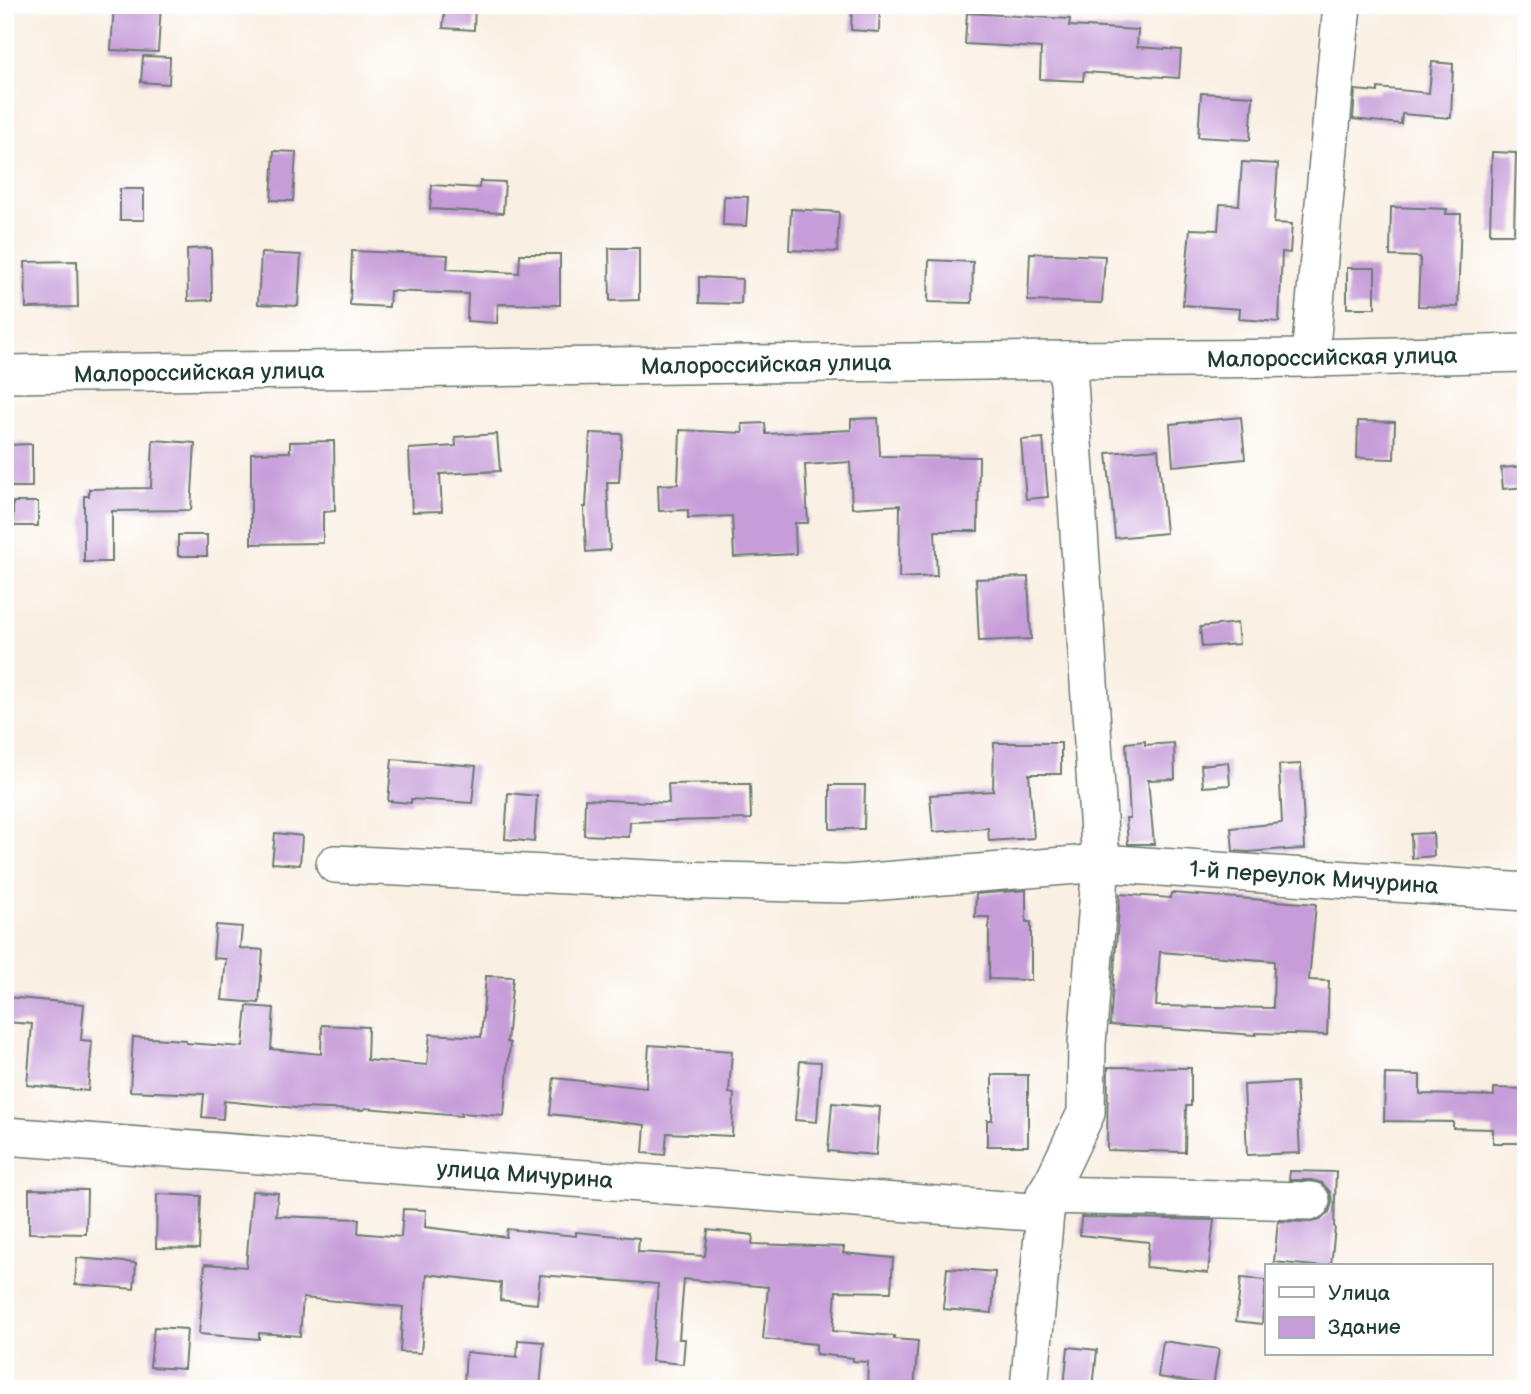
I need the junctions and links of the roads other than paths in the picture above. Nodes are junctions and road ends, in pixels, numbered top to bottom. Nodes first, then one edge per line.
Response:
1 (1342, 5) edge
2 (1526, 353) edge
3 (1310, 358) junction
4 (1064, 360) junction
5 (5, 374) edge
6 (1101, 863) junction
7 (335, 864) dead end
8 (1526, 892) edge
9 (5, 1136) edge
10 (1311, 1201) dead end
11 (1045, 1204) junction
12 (1029, 1389) edge

1 - 3 street
2 - 3 street, Малороссийская улица
3 - 4 street, Малороссийская улица
4 - 5 street, Малороссийская улица
4 - 6 street
6 - 7 street, 1-й переулок Мичурина
6 - 8 street, 1-й переулок Мичурина
6 - 11 street
9 - 11 street, улица Мичурина
10 - 11 street, улица Мичурина
11 - 12 street

